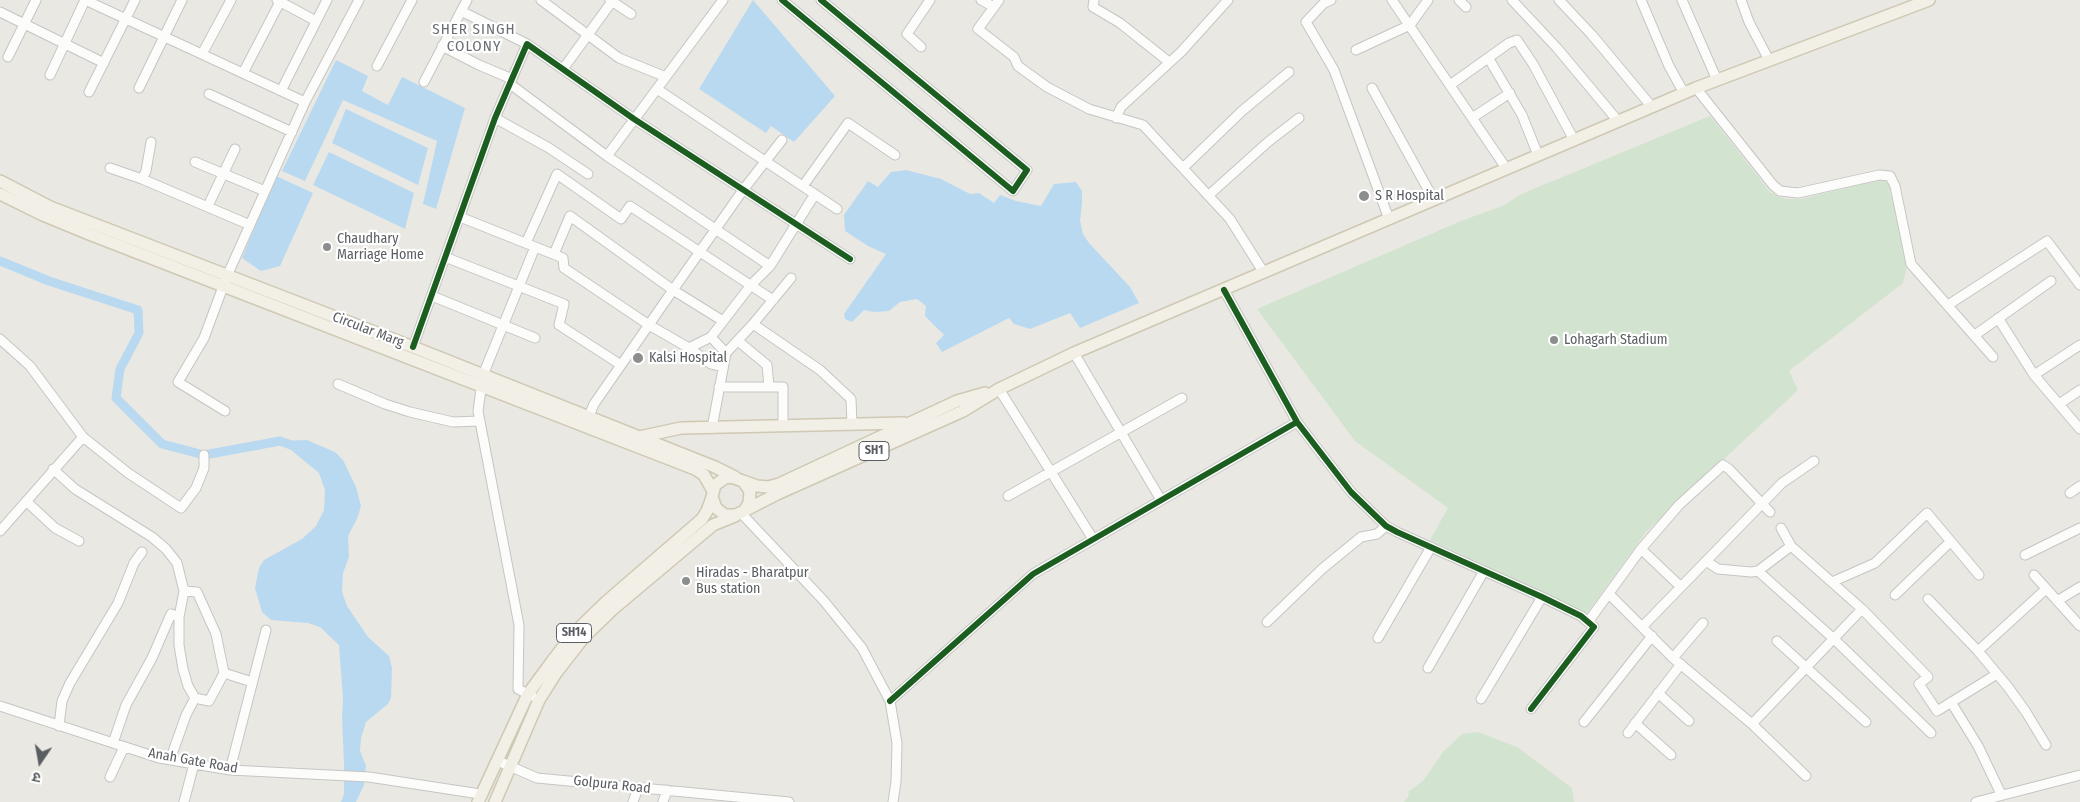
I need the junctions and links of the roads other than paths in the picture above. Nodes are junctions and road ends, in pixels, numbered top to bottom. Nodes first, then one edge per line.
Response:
1 (36, 0) edge
2 (85, 0) edge
3 (135, 0) edge
4 (182, 0) edge
5 (231, 0) edge
6 (280, 0) edge
7 (327, 0) edge
8 (359, 0) edge
9 (412, 0) edge
10 (467, 0) edge
11 (541, 0) edge
12 (612, 0) edge
13 (723, 0) edge
14 (782, 0) edge
15 (821, 0) edge
16 (930, 0) edge
17 (981, 0) edge
18 (1094, 0) edge
19 (1228, 0) edge
20 (1331, 0) edge
21 (1392, 0) edge
22 (1428, 0) edge
23 (1459, 0) edge
24 (1512, 0) edge
25 (1559, 0) edge
26 (1682, 0) edge
27 (1741, 0) edge
28 (1929, 0) edge
29 (1645, 1) edge
30 (997, 4) edge
31 (1466, 7) dead end
32 (461, 11) junction
33 (0, 12) edge
34 (631, 14) dead end
35 (126, 19) junction
36 (316, 21) junction
37 (24, 23) junction
38 (1410, 24) junction
39 (588, 35) junction
40 (164, 37) junction
41 (65, 43) junction
42 (527, 44) junction
43 (442, 46) junction
44 (921, 47) dead end
45 (1356, 50) dead end
46 (202, 54) junction
47 (8, 56) dead end
48 (1489, 59) junction
49 (1769, 60) junction
50 (1169, 62) junction
51 (104, 63) junction
52 (377, 66) dead end
53 (563, 69) junction
54 (1289, 72) dead end
55 (243, 73) junction
56 (50, 75) dead end
57 (666, 77) junction
58 (1717, 80) junction
59 (424, 82) dead end
60 (511, 82) junction
61 (1450, 85) junction
62 (139, 88) dead end
63 (1372, 88) dead end
64 (1696, 88) junction
65 (657, 89) junction
66 (281, 91) junction
67 (89, 92) dead end
68 (1510, 93) junction
69 (209, 94) dead end
70 (1684, 94) junction
71 (305, 102) junction
72 (1652, 107) junction
73 (495, 118) junction
74 (1116, 118) junction
75 (1299, 118) dead end
76 (1472, 118) junction
77 (634, 119) junction
78 (1618, 121) junction
79 (292, 132) junction
80 (782, 140) dead end
81 (1574, 140) junction
82 (151, 142) dead end
83 (235, 149) dead end
84 (896, 155) dead end
85 (1538, 155) junction
86 (607, 156) junction
87 (766, 161) junction
88 (195, 162) dead end
89 (1184, 167) junction
90 (110, 168) dead end
91 (1506, 168) junction
92 (223, 173) junction
93 (588, 174) dead end
94 (142, 179) junction
95 (0, 181) edge
96 (803, 186) junction
97 (744, 190) junction
98 (265, 191) junction
99 (0, 194) edge
100 (815, 194) junction
101 (1209, 195) junction
102 (1434, 200) junction
103 (208, 206) junction
104 (838, 209) dead end
105 (460, 217) junction
106 (1389, 219) junction
107 (796, 224) junction
108 (250, 225) junction
109 (716, 229) junction
110 (530, 245) junction
111 (700, 251) junction
112 (554, 254) junction
113 (446, 257) junction
114 (850, 259) dead end
115 (770, 266) junction
116 (1264, 273) junction
117 (791, 278) dead end
118 (225, 281) junction
119 (2051, 281) dead end
120 (519, 284) junction
121 (751, 285) junction
122 (2080, 285) edge
123 (673, 290) junction
124 (1224, 290) junction
125 (432, 296) junction
126 (773, 300) junction
127 (1948, 305) junction
128 (1998, 318) junction
129 (723, 322) junction
130 (503, 324) junction
131 (753, 324) junction
132 (649, 325) junction
133 (1975, 335) junction
134 (711, 337) junction
135 (535, 338) dead end
136 (0, 339) edge
137 (738, 341) junction
138 (2080, 345) edge
139 (413, 347) junction
140 (689, 348) junction
141 (726, 353) junction
142 (1074, 353) junction
143 (1993, 357) dead end
144 (621, 365) junction
145 (723, 367) junction
146 (2034, 375) junction
147 (482, 380) junction
148 (338, 384) dead end
149 (719, 387) junction
150 (769, 387) junction
151 (999, 389) junction
152 (2080, 390) edge
153 (1182, 398) dead end
154 (2059, 404) junction
155 (226, 411) dead end
156 (480, 420) junction
157 (587, 421) junction
158 (1297, 422) junction
159 (909, 423) junction
160 (852, 424) junction
161 (782, 426) junction
162 (712, 428) junction
163 (2080, 429) edge
164 (1121, 432) junction
165 (82, 437) junction
166 (639, 437) junction
167 (204, 454) dead end
168 (1814, 462) dead end
169 (53, 469) junction
170 (1051, 472) junction
171 (740, 479) junction
172 (2080, 486) edge
173 (2070, 493) dead end
174 (712, 494) junction
175 (1008, 496) dead end
176 (1161, 500) junction
177 (26, 501) junction
178 (1763, 502) junction
179 (741, 512) junction
180 (1770, 512) dead end
181 (1386, 526) junction
182 (1781, 528) dead end
183 (2080, 528) edge
184 (0, 530) edge
185 (1093, 539) junction
186 (79, 541) dead end
187 (1950, 542) junction
188 (1791, 546) junction
189 (1431, 547) junction
190 (1641, 549) junction
191 (142, 552) dead end
192 (2025, 555) dead end
193 (1706, 562) junction
194 (1758, 570) junction
195 (1484, 571) junction
196 (1979, 575) dead end
197 (2034, 575) dead end
198 (1832, 582) junction
199 (1681, 587) junction
200 (2080, 587) edge
201 (2046, 589) junction
202 (184, 591) junction
203 (1609, 594) junction
204 (1894, 595) dead end
205 (1542, 597) junction
206 (1928, 599) dead end
207 (2057, 601) junction
208 (1862, 610) junction
209 (179, 617) junction
210 (1267, 622) dead end
211 (1588, 622) junction
212 (1703, 623) dead end
213 (2080, 626) edge
214 (1642, 627) junction
215 (266, 630) dead end
216 (1652, 636) junction
217 (1378, 638) dead end
218 (1834, 639) junction
219 (1777, 641) dead end
220 (1978, 652) junction
221 (1677, 661) junction
222 (1428, 668) dead end
223 (1806, 668) junction
224 (224, 673) junction
225 (1997, 674) junction
226 (252, 682) junction
227 (1658, 693) junction
228 (528, 694) junction
229 (195, 698) junction
230 (1481, 699) dead end
231 (539, 700) junction
232 (890, 701) junction
233 (1951, 702) junction
234 (0, 706) edge
235 (1530, 709) dead end
236 (1689, 720) dead end
237 (1584, 722) dead end
238 (1866, 722) dead end
239 (1635, 723) junction
240 (1752, 724) junction
241 (59, 726) junction
242 (1628, 733) dead end
243 (1931, 733) dead end
244 (113, 743) junction
245 (2046, 745) dead end
246 (124, 747) junction
247 (1671, 755) dead end
248 (170, 760) junction
249 (498, 761) junction
250 (194, 764) junction
251 (509, 766) junction
252 (230, 770) junction
253 (2080, 775) edge
254 (1806, 776) dead end
255 (110, 777) dead end
256 (488, 778) junction
257 (502, 784) junction
258 (638, 788) junction
259 (667, 790) junction
260 (2001, 794) junction
261 (479, 799) edge
262 (184, 802) edge
263 (494, 802) edge
264 (633, 802) edge
265 (663, 802) edge
266 (789, 802) edge
267 (893, 802) edge
268 (1976, 802) edge

1 - 37 street
2 - 35 street
2 - 41 street
3 - 35 street
4 - 40 street
5 - 46 street
6 - 36 street
6 - 55 street
7 - 36 street
8 - 71 street
9 - 52 street
10 - 32 street
11 - 39 street
12 - 34 street
12 - 39 street
13 - 57 street
14 - 15 street
16 - 44 street
17 - 30 street
18 - 50 street
19 - 50 street
20 - 106 street
21 - 38 street
22 - 38 street
23 - 31 street
24 - 78 street
25 - 72 street
26 - 58 street
27 - 49 street
28 - 49 main road, SH1
29 - 70 street
30 - 74 street
32 - 42 street
32 - 43 street
33 - 37 street
35 - 40 street
35 - 51 street
36 - 66 street
37 - 41 street
37 - 47 street
38 - 45 street
38 - 61 street
39 - 53 street
39 - 57 street
40 - 46 street
40 - 62 street
41 - 51 street
41 - 56 street
42 - 53 street
42 - 60 street
43 - 59 street
43 - 60 street
46 - 55 street
48 - 61 street
48 - 68 street
48 - 81 street
49 - 58 main road, SH1
50 - 74 street
51 - 67 street
53 - 77 street
54 - 89 street
55 - 66 street
57 - 65 street
58 - 64 main road, SH1
60 - 73 street
60 - 86 street
61 - 76 street
63 - 102 street
64 - 70 main road, SH1
64 - 127 street
65 - 77 street
65 - 87 street
66 - 71 street
68 - 76 street
68 - 85 street
69 - 79 street
70 - 72 main road, SH1
71 - 79 street
72 - 78 main road, SH1
73 - 93 street
73 - 105 street
74 - 89 street
75 - 101 street
76 - 91 street
77 - 86 street
77 - 97 street
78 - 81 main road, SH1
79 - 98 street
80 - 87 street
81 - 85 main road, SH1
82 - 94 street
83 - 92 street
84 - 96 street
85 - 91 main road, SH1
86 - 109 street
87 - 96 street
87 - 97 street
88 - 92 street
89 - 101 street
90 - 94 street
91 - 102 main road, SH1
92 - 98 street
92 - 103 street
94 - 103 street
95 - 118 main road, Circular Marg
96 - 100 street
97 - 107 street
97 - 109 street
98 - 108 street
99 - 118 main road, Circular Marg
100 - 104 street
100 - 107 street
101 - 116 street
102 - 106 main road, SH1
103 - 108 street
105 - 110 street
105 - 113 street
106 - 116 main road, SH1
107 - 114 street
107 - 115 street
108 - 118 street
109 - 111 street
109 - 115 street
110 - 111 street
110 - 112 street
110 - 120 street
111 - 121 street
111 - 123 street
112 - 123 street
112 - 132 street
113 - 120 street
113 - 125 street
115 - 121 street
116 - 124 main road, SH1
117 - 126 street
118 - 139 main road, Circular Marg
118 - 147 main road, Circular Marg
118 - 155 street
119 - 128 street
120 - 130 street
120 - 144 street
121 - 126 street
121 - 129 street
122 - 127 street
123 - 129 street
123 - 132 street
124 - 142 main road, SH1
124 - 158 street
125 - 130 street
125 - 139 street
126 - 131 street
127 - 133 street
128 - 133 street
128 - 146 street
129 - 134 street
130 - 135 street
130 - 147 street
131 - 137 street
131 - 160 street
132 - 140 street
132 - 144 street
133 - 143 street
134 - 140 street
134 - 141 street
136 - 165 street
137 - 141 street
137 - 150 street
138 - 146 street
139 - 147 main road, Circular Marg
140 - 145 street
141 - 145 street
142 - 151 main road, SH1
142 - 164 street
144 - 157 street
145 - 149 street
146 - 154 street
147 - 156 street
147 - 157 main road, Circular Marg
148 - 156 street
149 - 150 street
149 - 162 street
150 - 161 street
151 - 159 main road, SH1
151 - 170 street
151 - 179 main road, SH1
152 - 154 street
153 - 164 street
154 - 163 street
156 - 228 street
157 - 166 main road, Circular Marg
157 - 174 main road, Circular Marg
158 - 176 street
158 - 181 street
159 - 160 main road
159 - 171 main road, SH1
160 - 161 main road
161 - 162 main road
162 - 166 main road
164 - 170 street
164 - 176 street
165 - 167 street
165 - 169 street
166 - 171 main road, Circular Marg
168 - 178 street
169 - 177 street
169 - 202 street
170 - 175 street
170 - 185 street
171 - 174 main road
171 - 179 main road
172 - 173 street
174 - 179 main road
174 - 228 main road, SH14
176 - 185 street
177 - 184 street
177 - 186 street
178 - 180 street
178 - 190 street
178 - 193 street
179 - 231 main road, SH14
179 - 232 street
181 - 189 street
181 - 210 street
182 - 188 street
183 - 192 street
185 - 232 street
187 - 196 street
187 - 198 street
187 - 204 street
188 - 194 street
188 - 198 street
189 - 195 street
189 - 217 street
190 - 199 street
190 - 203 street
191 - 241 street
193 - 194 street
193 - 199 street
194 - 218 street
195 - 205 street
195 - 222 street
197 - 201 street
198 - 208 street
199 - 214 street
200 - 207 street
201 - 207 street
201 - 220 street
202 - 209 street
202 - 224 street
203 - 211 street
203 - 214 street
205 - 211 street
205 - 230 street
206 - 220 street
207 - 213 street
208 - 218 street
208 - 233 street
209 - 229 street
209 - 244 street
211 - 235 street
212 - 221 street
214 - 216 street
215 - 226 street
216 - 221 street
216 - 237 street
218 - 223 street
218 - 243 street
219 - 223 street
220 - 225 street
221 - 227 street
221 - 240 street
223 - 238 street
223 - 240 street
224 - 226 street
224 - 229 street
225 - 233 street
225 - 245 street
226 - 252 street
227 - 236 street
227 - 239 street
228 - 231 street
228 - 249 main road, SH14
229 - 248 street
231 - 251 main road, SH14
232 - 267 street
233 - 260 street
234 - 241 street, Anah Gate Road
239 - 242 street
239 - 247 street
240 - 254 street
241 - 244 street, Anah Gate Road
244 - 246 street, Anah Gate Road
246 - 248 street, Anah Gate Road
246 - 255 street
248 - 250 street, Anah Gate Road
249 - 251 street, Golpura Road
249 - 256 main road, SH14
250 - 252 street, Anah Gate Road
250 - 262 street
251 - 257 main road, SH14
251 - 258 street, Golpura Road
252 - 261 street, Anah Gate Road
253 - 260 street
256 - 257 main road
256 - 261 main road, SH14
257 - 263 main road, SH14
258 - 259 street, Golpura Road
258 - 264 street
259 - 265 street
259 - 266 street, Golpura Road
260 - 268 street

